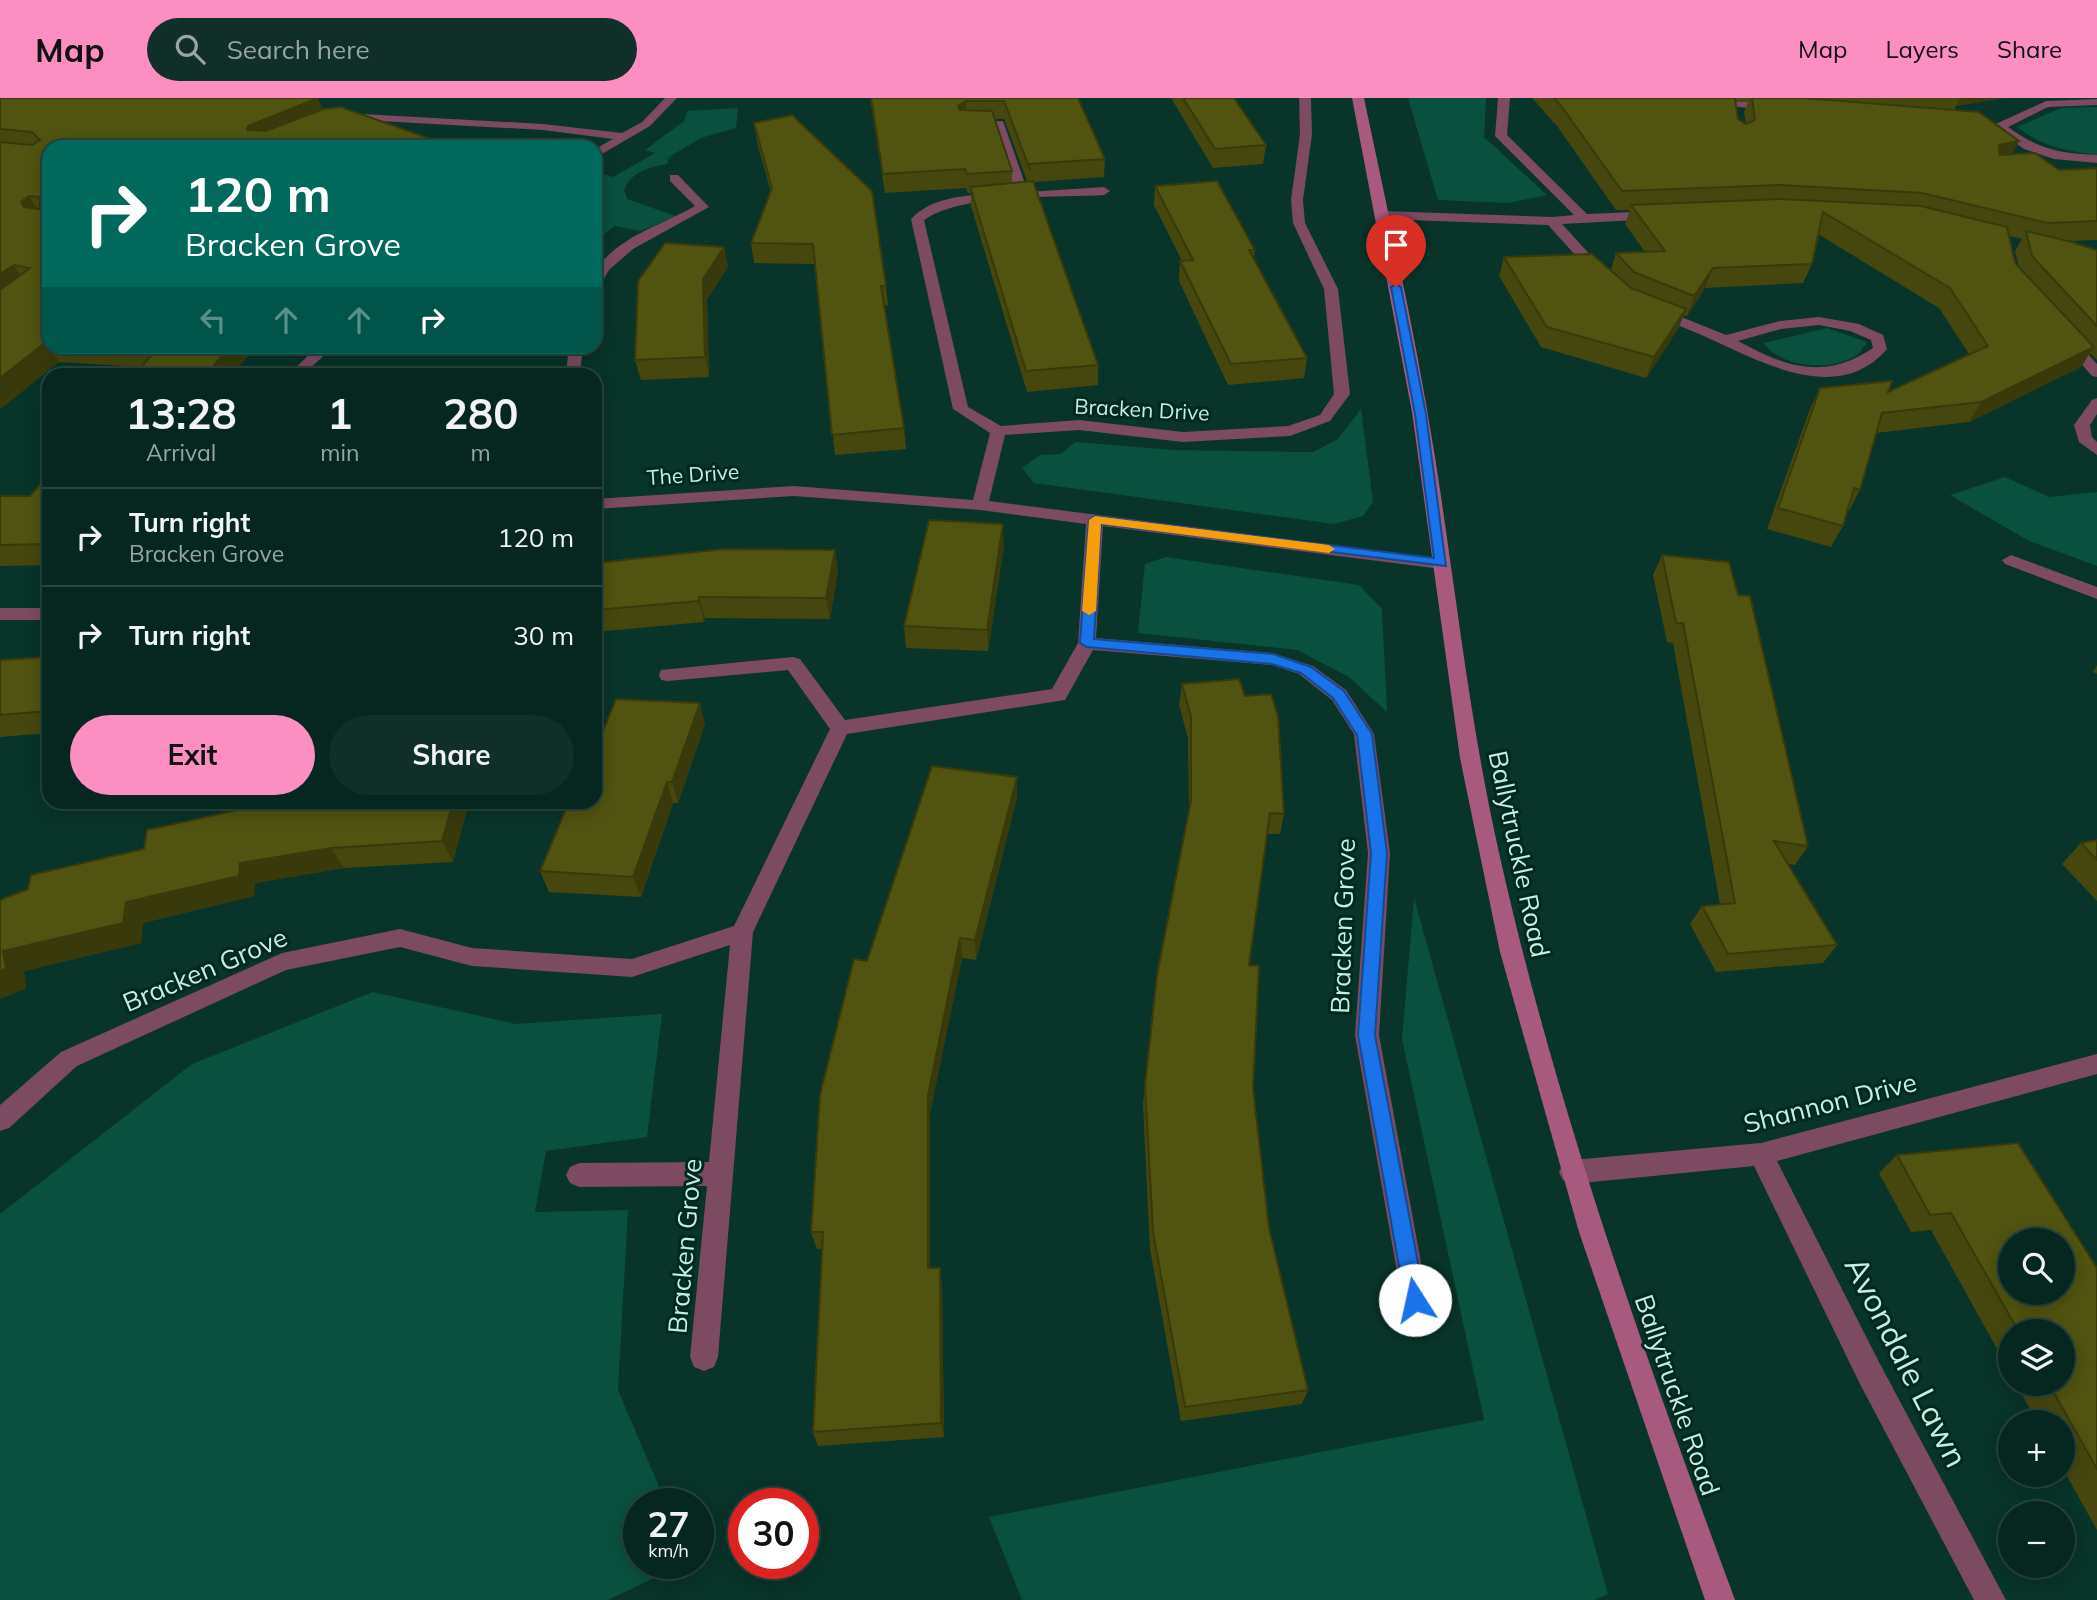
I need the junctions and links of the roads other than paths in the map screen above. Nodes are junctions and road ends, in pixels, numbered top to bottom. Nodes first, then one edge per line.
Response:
1 (671, 98) edge
2 (1306, 98) edge
3 (1358, 98) edge
4 (1504, 98) edge
5 (1687, 98) edge
6 (2097, 102) edge
7 (1792, 110) edge
8 (327, 121) edge
9 (1962, 124) edge
10 (967, 125) edge
11 (2000, 127) junction
12 (627, 137) junction
13 (602, 150) edge
14 (2058, 156) junction
15 (2097, 159) edge
16 (2040, 163) edge
17 (674, 178) dead end
18 (1104, 191) dead end
19 (1023, 197) junction
20 (1382, 215) junction
21 (1665, 215) edge
22 (1584, 218) junction
23 (1552, 220) junction
24 (602, 267) edge
25 (1612, 287) edge
26 (1644, 306) edge
27 (2056, 327) edge
28 (1725, 340) junction
29 (318, 354) edge
30 (303, 368) edge
31 (2097, 373) edge
32 (2097, 403) edge
33 (998, 431) junction
34 (2097, 450) edge
35 (602, 504) edge
36 (980, 505) junction
37 (1095, 520) junction
38 (2011, 560) dead end
39 (1441, 564) junction
40 (2097, 593) edge
41 (0, 614) edge
42 (42, 614) edge
43 (1087, 643) junction
44 (668, 675) dead end
45 (840, 729) junction
46 (742, 932) junction
47 (2097, 1063) edge
48 (0, 1119) edge
49 (1761, 1154) junction
50 (1572, 1172) junction
51 (720, 1174) junction
52 (579, 1175) dead end
53 (1415, 1300) dead end
54 (704, 1357) dead end
55 (1720, 1600) edge
56 (1992, 1600) edge

1 - 12 street
2 - 33 street, Bracken Drive
3 - 20 street, Ballytruckle Road
4 - 22 street
5 - 7 street
6 - 11 street
8 - 12 street
9 - 11 street
10 - 19 street
11 - 14 street
12 - 13 street
14 - 15 street
14 - 16 street
17 - 24 street
18 - 19 street
19 - 33 street
20 - 23 street
20 - 39 street, Ballytruckle Road
21 - 22 street
22 - 23 street
23 - 25 street
26 - 28 street
27 - 31 street
28 - 28 street
29 - 30 street
32 - 34 street
33 - 36 street
35 - 36 street, The Drive
36 - 37 street, The Drive
37 - 39 street, The Drive
37 - 43 street
38 - 40 street
39 - 50 street, Ballytruckle Road
41 - 42 street
43 - 45 street
43 - 53 street, Bracken Grove
44 - 45 street
45 - 46 street, Bracken Grove
46 - 48 street, Bracken Grove
46 - 51 street, Bracken Grove
47 - 49 street, Shannon Drive
49 - 50 street, Shannon Drive
49 - 56 street, Avondale Lawn
50 - 55 street, Ballytruckle Road
51 - 52 street
51 - 54 street, Bracken Grove

